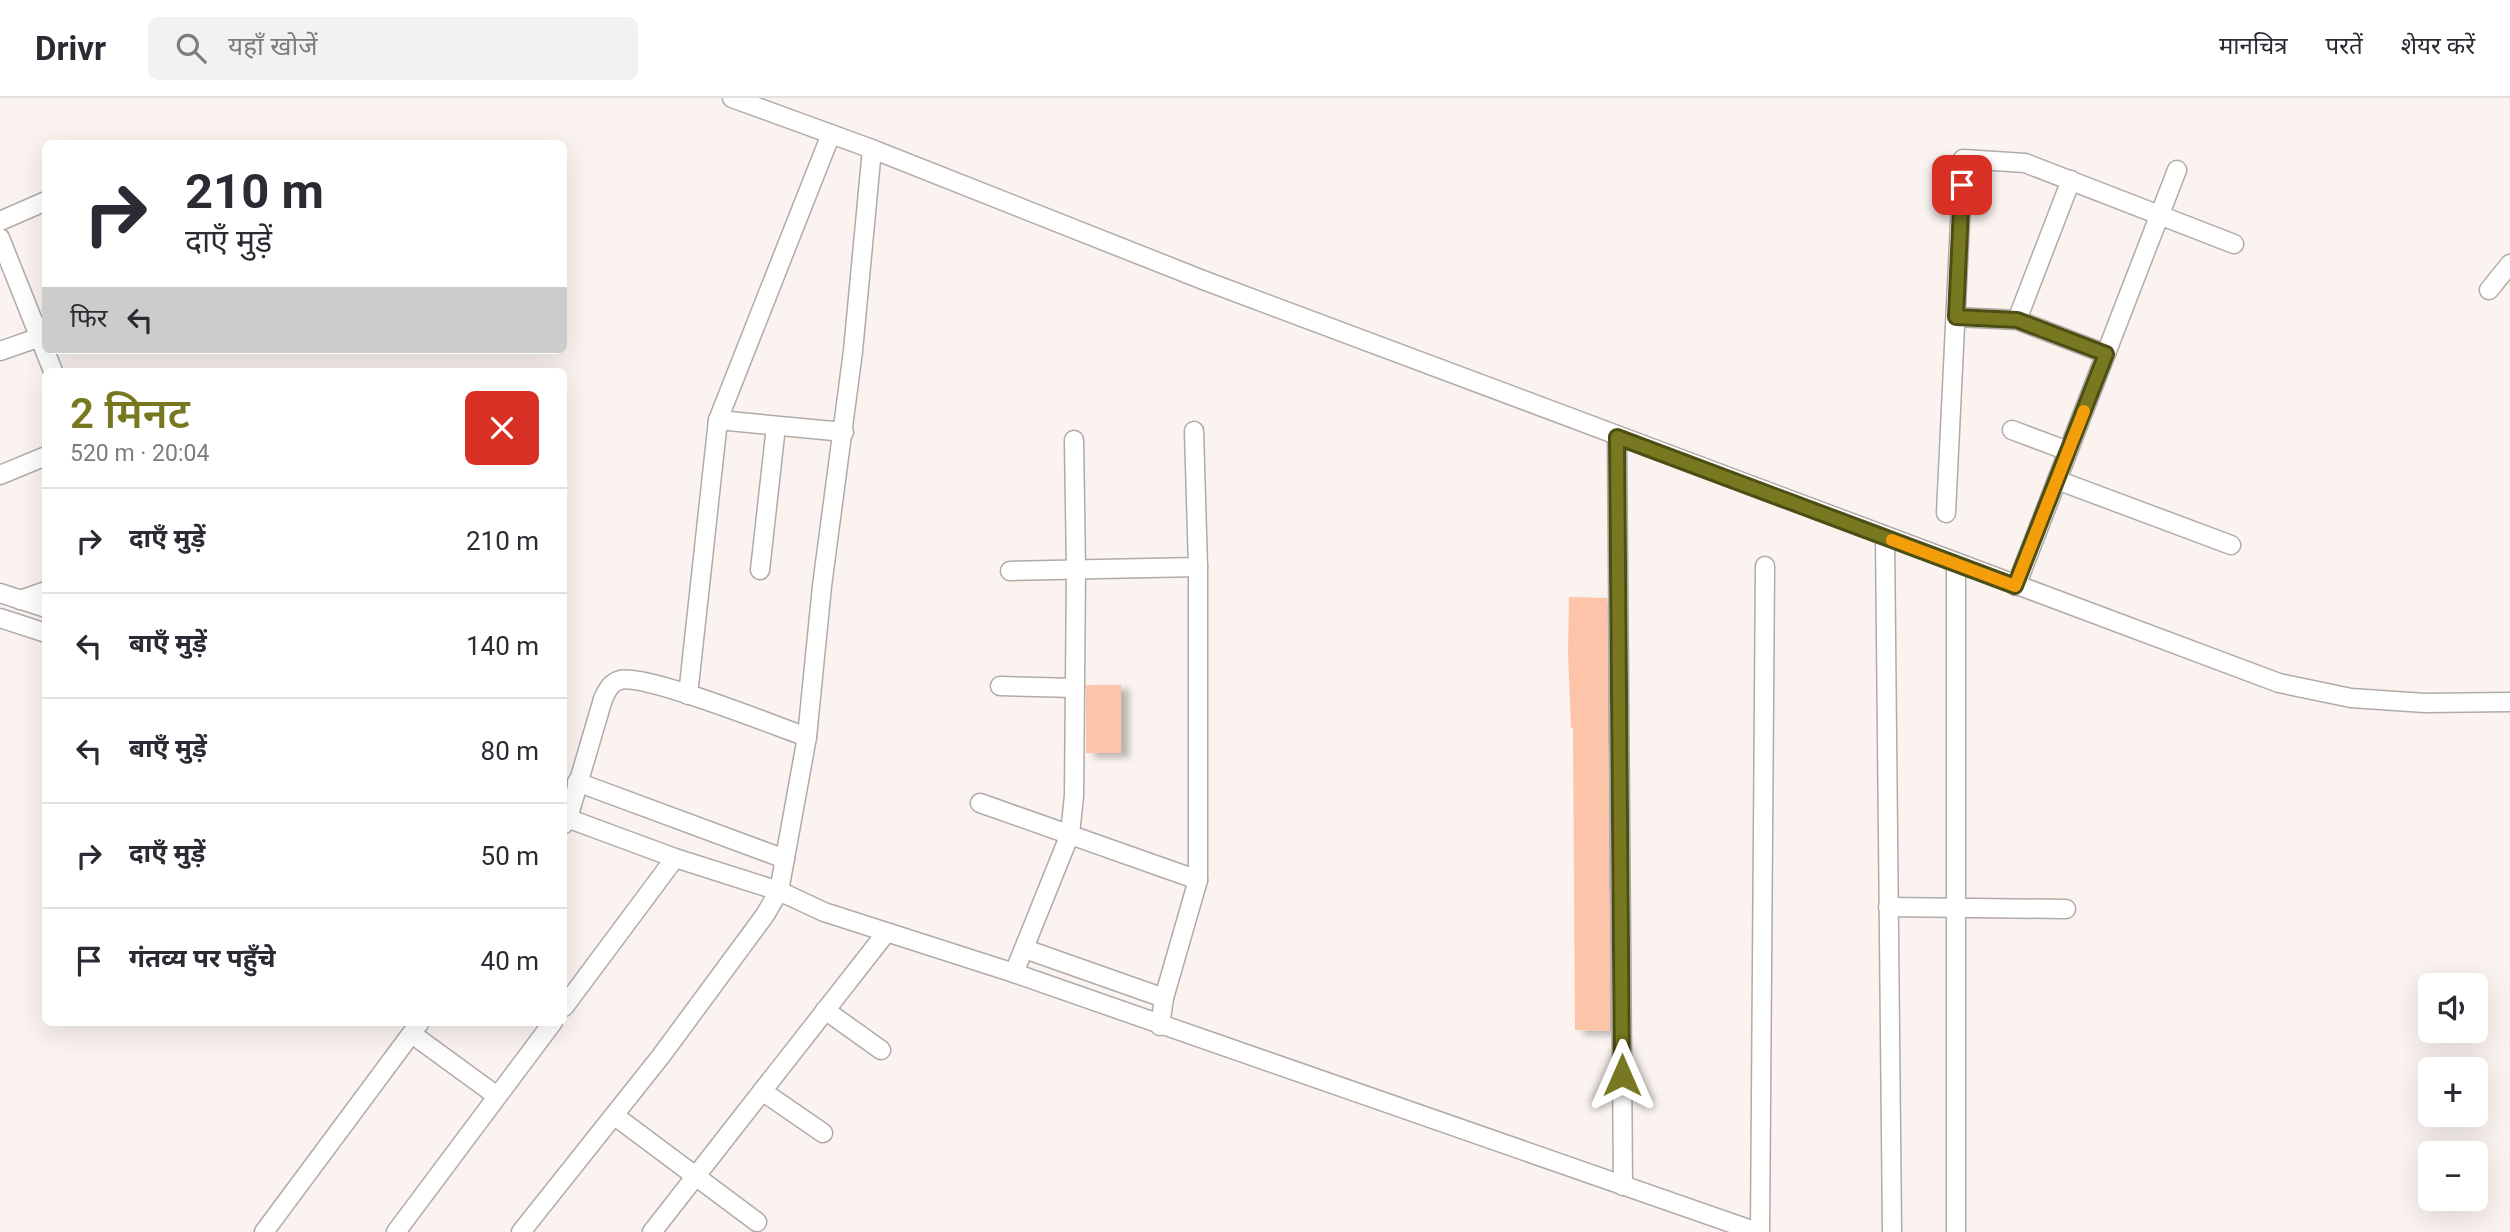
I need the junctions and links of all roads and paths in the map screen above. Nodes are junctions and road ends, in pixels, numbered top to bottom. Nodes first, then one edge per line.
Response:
1 (732, 98) edge
2 (831, 134) junction
3 (872, 149) junction
4 (2178, 170) dead end
5 (2071, 180) junction
6 (42, 203) edge
7 (2160, 215) junction
8 (0, 221) edge
9 (0, 238) edge
10 (2234, 244) dead end
11 (2510, 264) edge
12 (2489, 290) dead end
13 (1956, 317) junction
14 (2017, 320) junction
15 (42, 335) edge
16 (42, 337) edge
17 (0, 351) edge
18 (2106, 354) junction
19 (718, 420) junction
20 (776, 426) junction
21 (2012, 430) dead end
22 (1194, 431) dead end
23 (844, 432) junction
24 (1617, 437) junction
25 (1074, 440) dead end
26 (2068, 451) junction
27 (42, 458) edge
28 (0, 475) edge
29 (2057, 480) junction
30 (1946, 513) dead end
31 (1885, 537) junction
32 (2231, 545) dead end
33 (1956, 564) junction
34 (1765, 566) dead end
35 (1198, 567) junction
36 (760, 569) dead end
37 (1076, 570) junction
38 (1010, 571) dead end
39 (2015, 586) junction
40 (42, 592) edge
41 (0, 593) edge
42 (20, 600) junction
43 (42, 607) edge
44 (0, 618) edge
45 (42, 632) edge
46 (1000, 686) dead end
47 (1074, 688) junction
48 (688, 695) junction
49 (2510, 702) edge
50 (807, 737) junction
51 (577, 782) junction
52 (980, 803) dead end
53 (567, 814) edge
54 (567, 821) edge
55 (1070, 834) junction
56 (675, 858) junction
57 (785, 859) junction
58 (1198, 880) junction
59 (779, 891) junction
60 (1888, 907) junction
61 (1956, 907) junction
62 (2066, 908) dead end
63 (886, 933) junction
64 (1025, 949) junction
65 (1014, 974) junction
66 (1164, 998) junction
67 (567, 1003) edge
68 (825, 1010) junction
69 (549, 1026) edge
70 (1160, 1026) junction
71 (416, 1028) edge
72 (881, 1050) dead end
73 (762, 1091) junction
74 (497, 1096) junction
75 (615, 1116) junction
76 (822, 1133) dead end
77 (696, 1174) junction
78 (1623, 1186) junction
79 (757, 1222) dead end
80 (264, 1232) edge
81 (396, 1232) edge
82 (520, 1232) edge
83 (652, 1232) edge
84 (1759, 1232) edge
85 (1892, 1232) edge
86 (1956, 1232) edge

1 - 2 street
2 - 3 street
2 - 19 street
3 - 23 street
3 - 24 street
4 - 7 street
5 - 7 street
5 - 13 street
5 - 14 street
6 - 8 street
7 - 10 street
7 - 18 street
9 - 15 street
11 - 12 street
13 - 14 street
13 - 30 street
14 - 18 street
16 - 17 street
18 - 26 street
19 - 20 street
19 - 48 street
20 - 23 street
20 - 36 street
21 - 26 street
22 - 35 street
23 - 50 street
24 - 31 street
24 - 78 street
25 - 37 street
26 - 29 street
27 - 28 street
29 - 32 street
29 - 39 street
31 - 33 street
31 - 60 street
33 - 39 street
33 - 61 street
34 - 84 street
35 - 37 street
35 - 58 street
37 - 38 street
37 - 47 street
39 - 49 street
40 - 42 street
41 - 42 street
42 - 43 street
44 - 45 street
46 - 47 street
47 - 55 street
48 - 50 street
48 - 51 street
50 - 57 street
51 - 53 street
51 - 57 street
52 - 55 street
54 - 56 street
55 - 58 street
55 - 64 street
56 - 59 street
56 - 67 street
57 - 59 street
58 - 66 street
59 - 63 street
59 - 75 street
60 - 61 street
60 - 85 street
61 - 62 street
61 - 86 street
63 - 65 street
63 - 68 street
64 - 65 street
64 - 66 street
65 - 70 street
66 - 70 street
68 - 72 street
68 - 73 street
69 - 74 street
70 - 78 street
71 - 74 street
71 - 80 street
73 - 76 street
73 - 77 street
74 - 81 street
75 - 77 street
75 - 82 street
77 - 79 street
77 - 83 street
78 - 84 street

